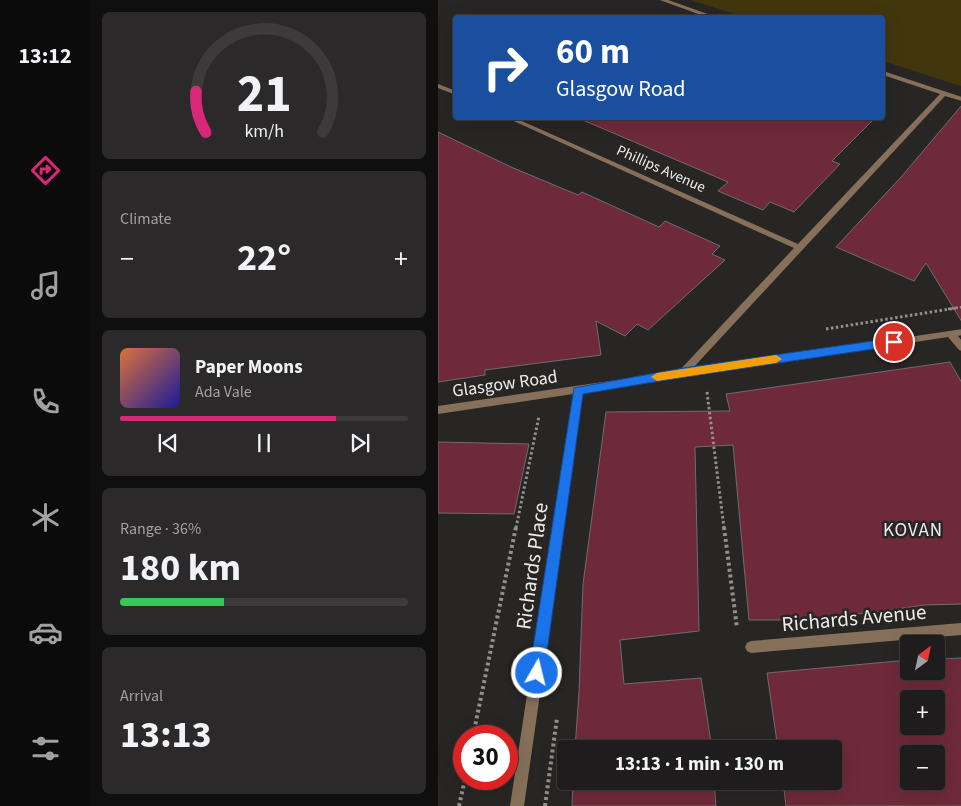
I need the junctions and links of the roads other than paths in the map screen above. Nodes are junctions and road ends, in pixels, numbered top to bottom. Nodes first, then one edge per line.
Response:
1 (663, 0) edge
2 (707, 15) edge
3 (885, 74) edge
4 (438, 86) edge
5 (453, 92) edge
6 (944, 92) junction
7 (962, 100) edge
8 (514, 120) edge
9 (799, 247) junction
10 (962, 332) edge
11 (951, 334) junction
12 (962, 348) edge
13 (683, 372) junction
14 (578, 391) junction
15 (438, 410) edge
16 (962, 629) edge
17 (751, 646) dead end
18 (517, 806) edge

1 - 2 street
3 - 6 street
4 - 5 street
6 - 7 street
6 - 9 street
8 - 9 street, Phillips Avenue
9 - 13 street
10 - 11 street, Glasgow Road
11 - 12 street
11 - 13 street, Glasgow Road
13 - 14 street, Glasgow Road
14 - 15 street, Glasgow Road
14 - 18 street, Richards Place
16 - 17 street, Richards Avenue

